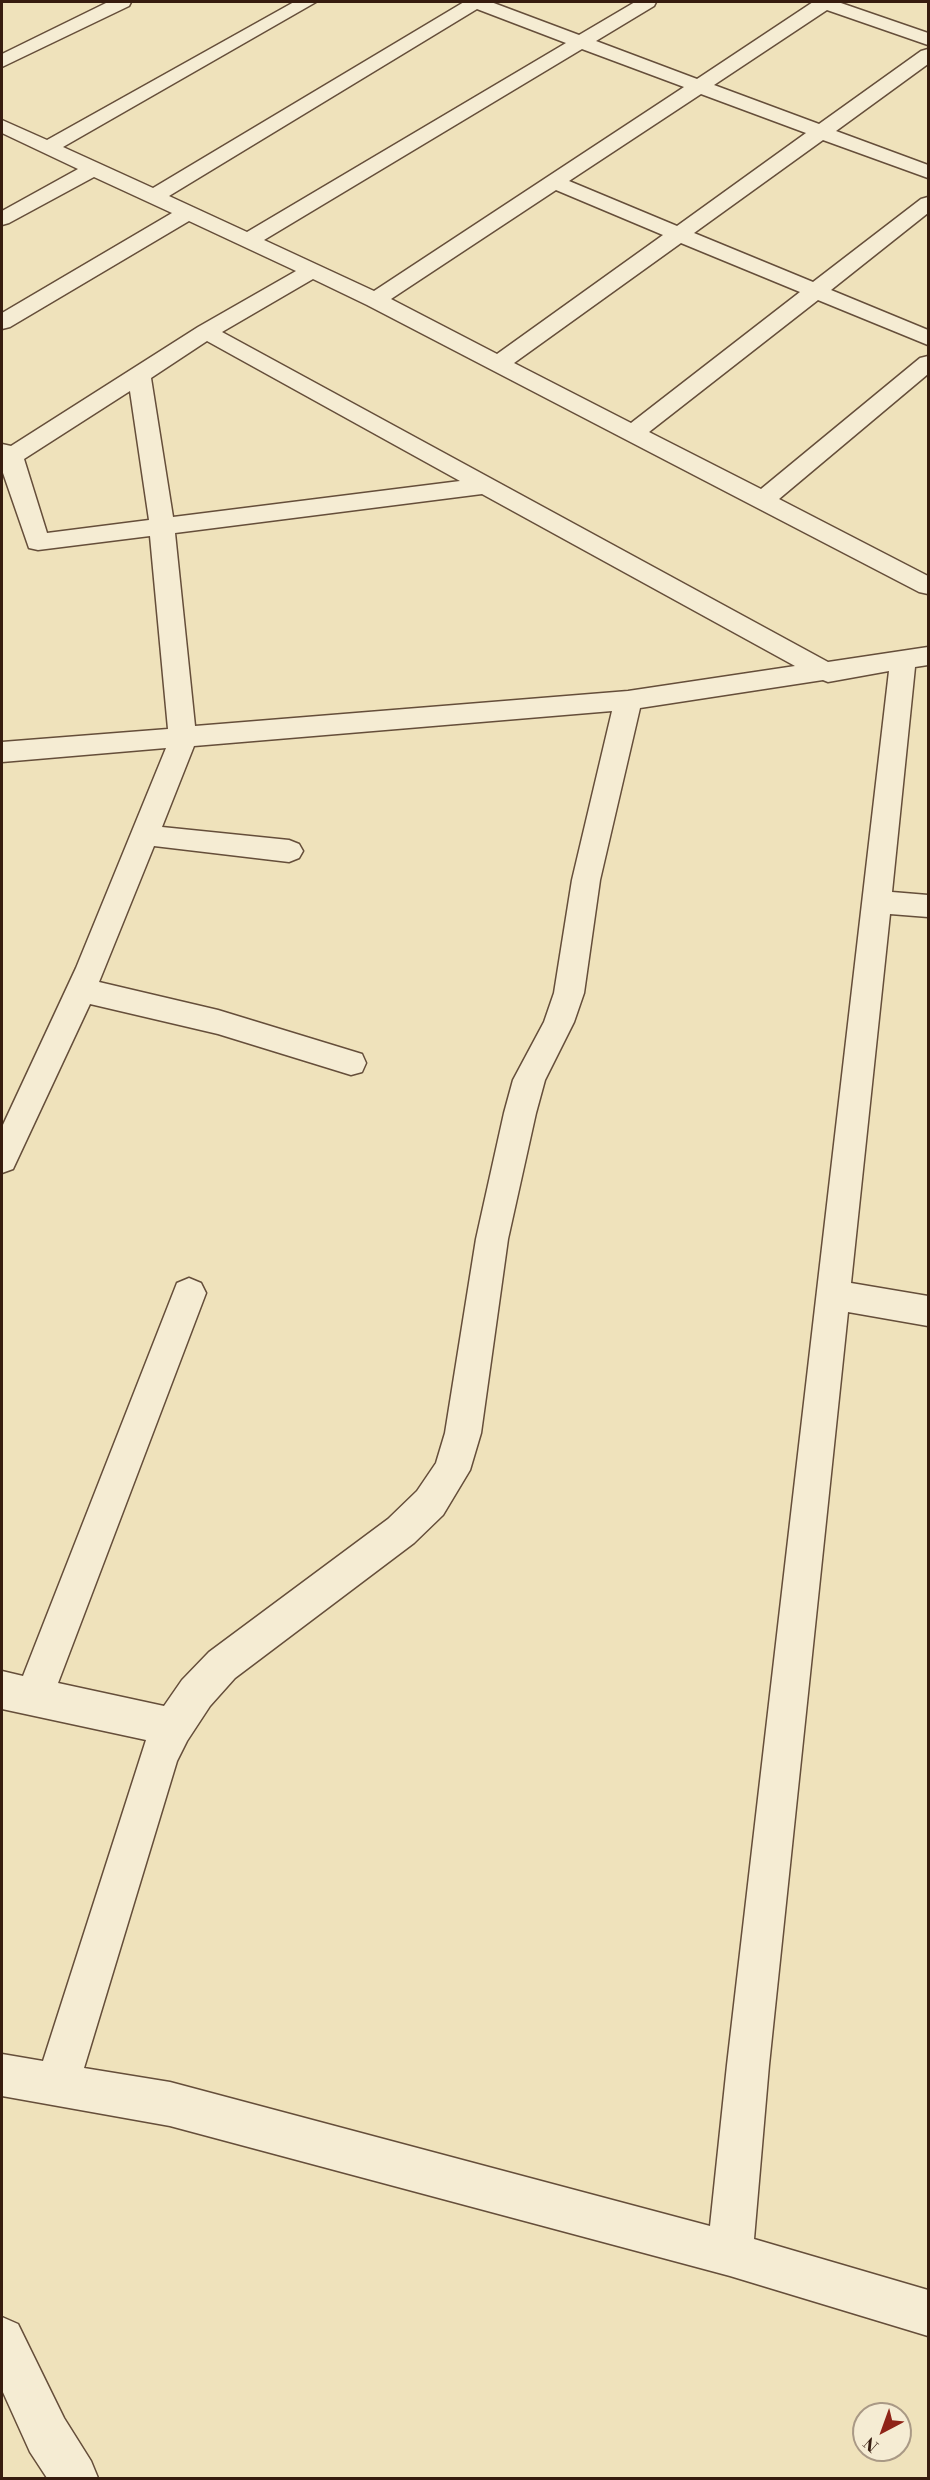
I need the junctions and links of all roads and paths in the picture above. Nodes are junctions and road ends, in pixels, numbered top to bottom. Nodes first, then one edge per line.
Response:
1 (122, 2) edge
2 (307, 2) edge
3 (476, 2) edge
4 (647, 2) edge
5 (824, 2) edge
6 (928, 39) edge
7 (581, 41) junction
8 (928, 55) edge
9 (2, 61) edge
10 (700, 86) junction
11 (2, 126) edge
12 (822, 132) junction
13 (47, 148) junction
14 (93, 169) junction
15 (928, 172) edge
16 (554, 182) junction
17 (153, 197) junction
18 (928, 203) edge
19 (188, 213) junction
20 (2, 219) edge
21 (679, 234) junction
22 (248, 241) junction
23 (312, 271) junction
24 (815, 291) junction
25 (375, 300) junction
26 (2, 322) edge
27 (206, 332) junction
28 (928, 338) edge
29 (928, 363) edge
30 (498, 364) junction
31 (139, 375) junction
32 (633, 433) junction
33 (5, 457) edge
34 (483, 486) junction
35 (763, 500) junction
36 (162, 526) junction
37 (928, 586) edge
38 (916, 658) edge
39 (828, 673) junction
40 (628, 700) junction
41 (183, 738) junction
42 (2, 752) edge
43 (145, 834) junction
44 (289, 850) dead end
45 (876, 902) junction
46 (928, 906) edge
47 (81, 990) junction
48 (351, 1063) dead end
49 (8, 1133) edge
50 (2, 1160) edge
51 (189, 1293) dead end
52 (832, 1295) junction
53 (928, 1311) edge
54 (18, 1694) edge
55 (173, 1727) junction
56 (2, 2075) edge
57 (57, 2085) junction
58 (730, 2254) junction
59 (928, 2313) edge
60 (7, 2366) edge
61 (74, 2478) edge

1 - 9 street
2 - 13 street
3 - 7 street
3 - 17 street
4 - 7 street
5 - 6 street
5 - 10 street
7 - 10 street
7 - 22 street
8 - 12 street
10 - 12 street
10 - 16 street
11 - 13 street
12 - 15 street
12 - 21 street
13 - 14 street
14 - 17 street
14 - 20 street
16 - 21 street
16 - 25 street
17 - 19 street
18 - 24 street
19 - 22 street
19 - 26 street
21 - 24 street
21 - 30 street
22 - 23 street
23 - 25 street
23 - 27 street
24 - 28 street
24 - 32 street
25 - 30 street
27 - 31 street
27 - 34 street
29 - 35 street
30 - 32 street
31 - 33 street
31 - 36 street
32 - 35 street
33 - 36 street
34 - 36 street
34 - 39 street
35 - 37 street
36 - 41 street
38 - 39 street
38 - 45 street
39 - 40 street
40 - 41 street
40 - 55 street
41 - 42 street
41 - 43 street
43 - 44 street
43 - 47 street
45 - 46 street
45 - 52 street
47 - 48 street
47 - 49 street
49 - 50 street
51 - 54 street
52 - 53 street
52 - 58 street
54 - 55 street
55 - 57 street
56 - 57 street
57 - 58 street
58 - 59 street
60 - 61 street

